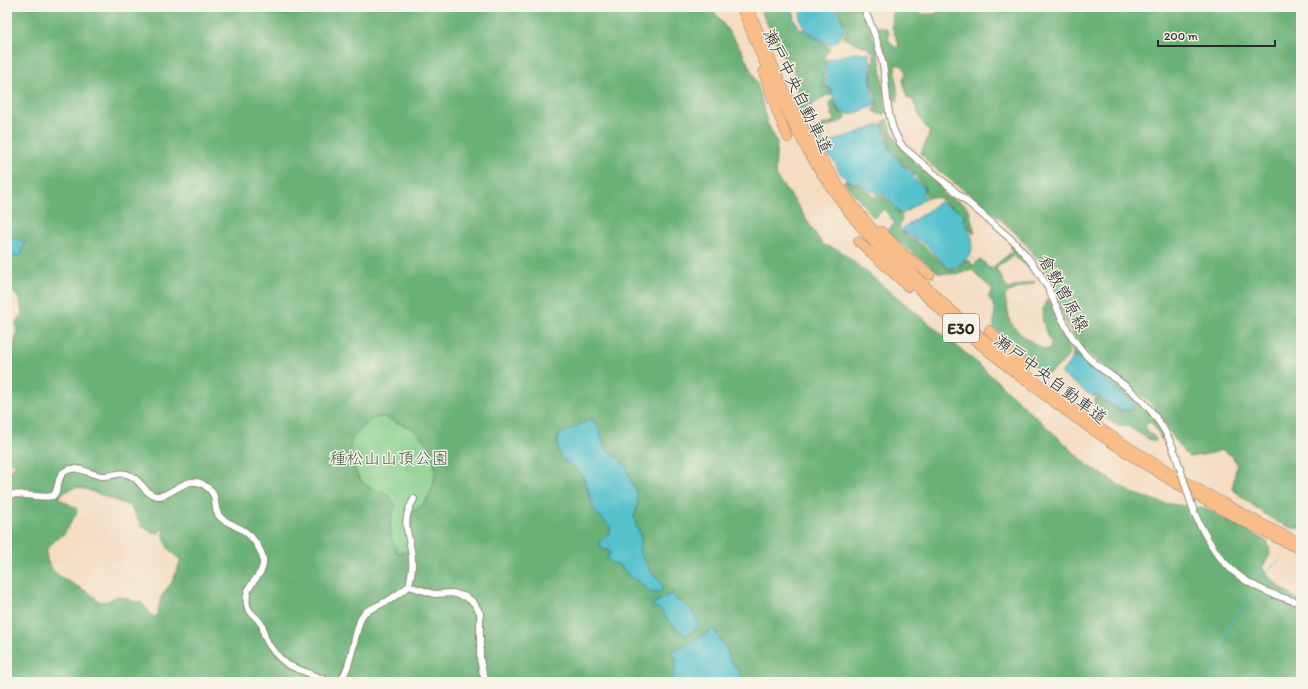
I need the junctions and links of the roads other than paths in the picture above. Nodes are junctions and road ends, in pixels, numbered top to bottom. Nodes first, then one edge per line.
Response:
1 (742, 7) edge
2 (748, 7) edge
3 (863, 7) edge
4 (752, 33) junction
5 (788, 138) dead end
6 (835, 179) junction
7 (858, 241) dead end
8 (930, 275) dead end
9 (989, 330) dead end
10 (968, 335) junction
11 (1057, 398) junction
12 (7, 495) edge
13 (414, 499) dead end
14 (1295, 543) edge
15 (1301, 550) edge
16 (409, 586) junction
17 (1301, 603) edge
18 (330, 682) edge
19 (338, 682) edge
20 (487, 682) edge

1 - 4 highway, 瀬戸中央自動車道 / E30
2 - 6 highway, 瀬戸中央自動車道 / E30
3 - 17 street, 倉敷曽原線, bridge
4 - 5 highway
4 - 10 highway, 瀬戸中央自動車道 / E30
6 - 8 highway
6 - 11 highway, 瀬戸中央自動車道 / E30
7 - 10 highway
9 - 11 highway
10 - 14 highway, 瀬戸中央自動車道 / E30
11 - 14 highway, 瀬戸中央自動車道 / E30
12 - 18 street
13 - 16 street
14 - 15 highway, 瀬戸中央自動車道 / E30
16 - 19 street
16 - 20 street

